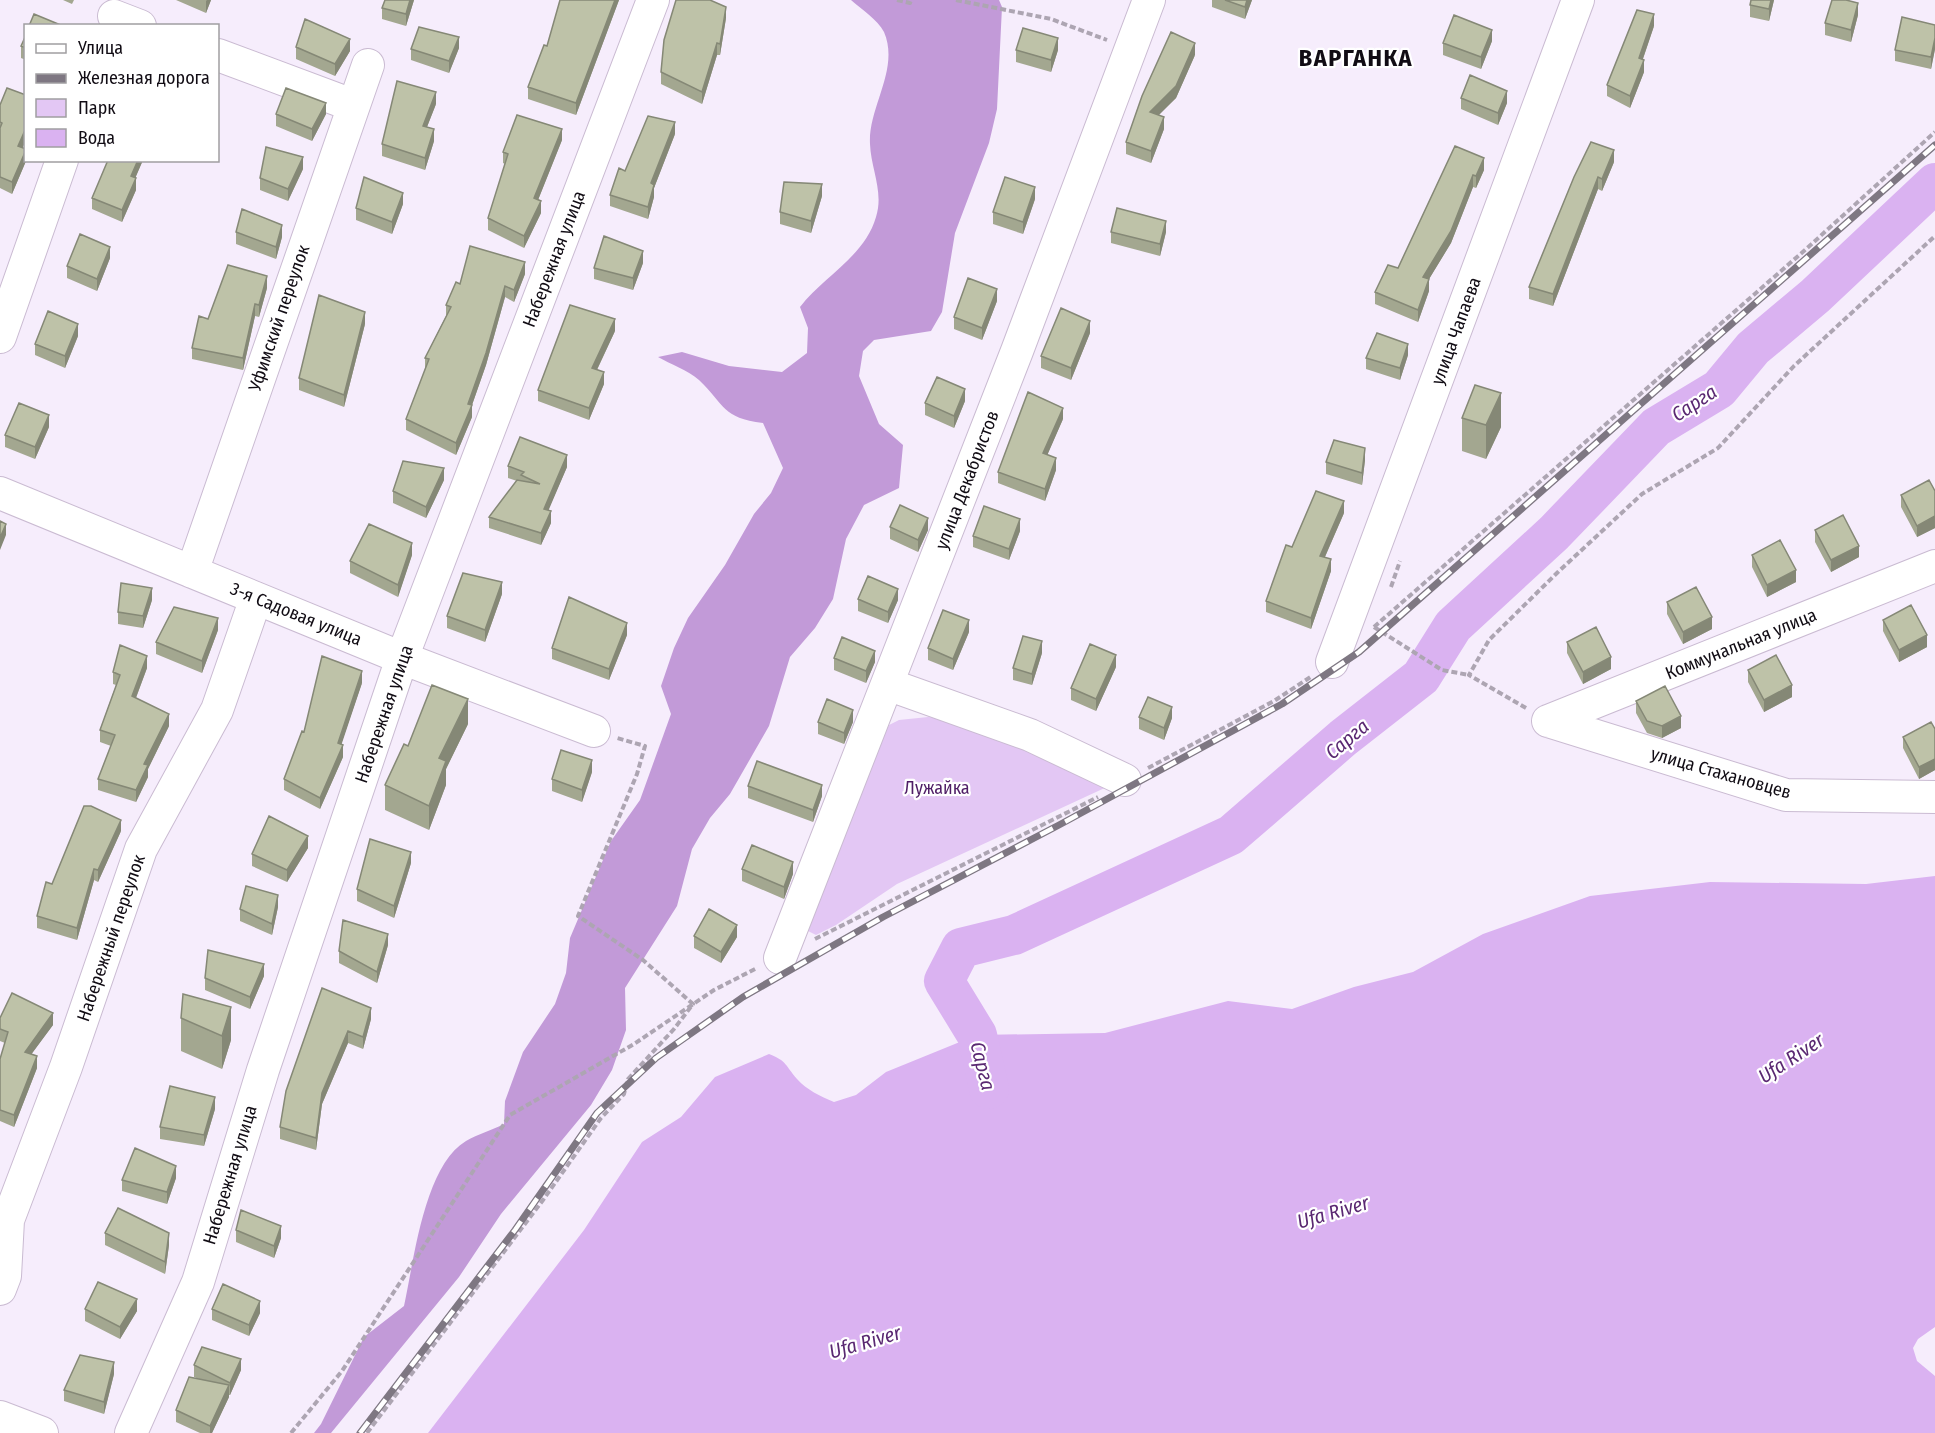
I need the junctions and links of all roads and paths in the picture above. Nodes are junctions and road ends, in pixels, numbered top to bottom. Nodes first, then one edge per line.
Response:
1 (653, 0) edge
2 (897, 0) edge
3 (911, 0) edge
4 (956, 0) edge
5 (1149, 0) edge
6 (1578, 0) edge
7 (1131, 49) junction
8 (219, 55) edge
9 (368, 65) dead end
10 (352, 105) junction
11 (1935, 132) edge
12 (61, 162) edge
13 (1935, 236) edge
14 (0, 337) edge
15 (0, 493) edge
16 (1935, 566) edge
17 (192, 572) junction
18 (256, 598) junction
19 (1366, 634) dead end
20 (1412, 650) dead end
21 (402, 658) junction
22 (1332, 662) joint
23 (1469, 675) junction
24 (887, 684) junction
25 (1548, 721) junction
26 (594, 730) joint
27 (1125, 780) junction
28 (1935, 797) edge
29 (780, 958) junction
30 (693, 1004) junction
31 (0, 1289) edge
32 (0, 1417) edge
33 (42, 1433) edge
34 (131, 1433) edge
35 (291, 1433) edge
36 (367, 1433) edge

1 - 21 street, Набережная улица
2 - 3 path
4 - 7 path
5 - 7 street, улица Декабристов
6 - 22 street, улица Чапаева
7 - 24 street, улица Декабристов
8 - 10 street
9 - 10 street, Уфимский переулок
10 - 17 street, Уфимский переулок
11 - 19 path
12 - 14 street
13 - 23 path
15 - 17 street, 3-я Садовая улица
16 - 25 street, Коммунальная улица
17 - 18 street, 3-я Садовая улица
18 - 21 street, 3-я Садовая улица
18 - 31 street, Набережный переулок
20 - 23 path
21 - 26 street, 3-я Садовая улица
21 - 34 street, Набережная улица
22 - 27 path
23 - 25 path
24 - 27 street
24 - 29 street, улица Декабристов
25 - 28 street, улица Стахановцев
26 - 30 path
27 - 29 path
29 - 30 path
30 - 35 path
30 - 36 path
32 - 33 street

